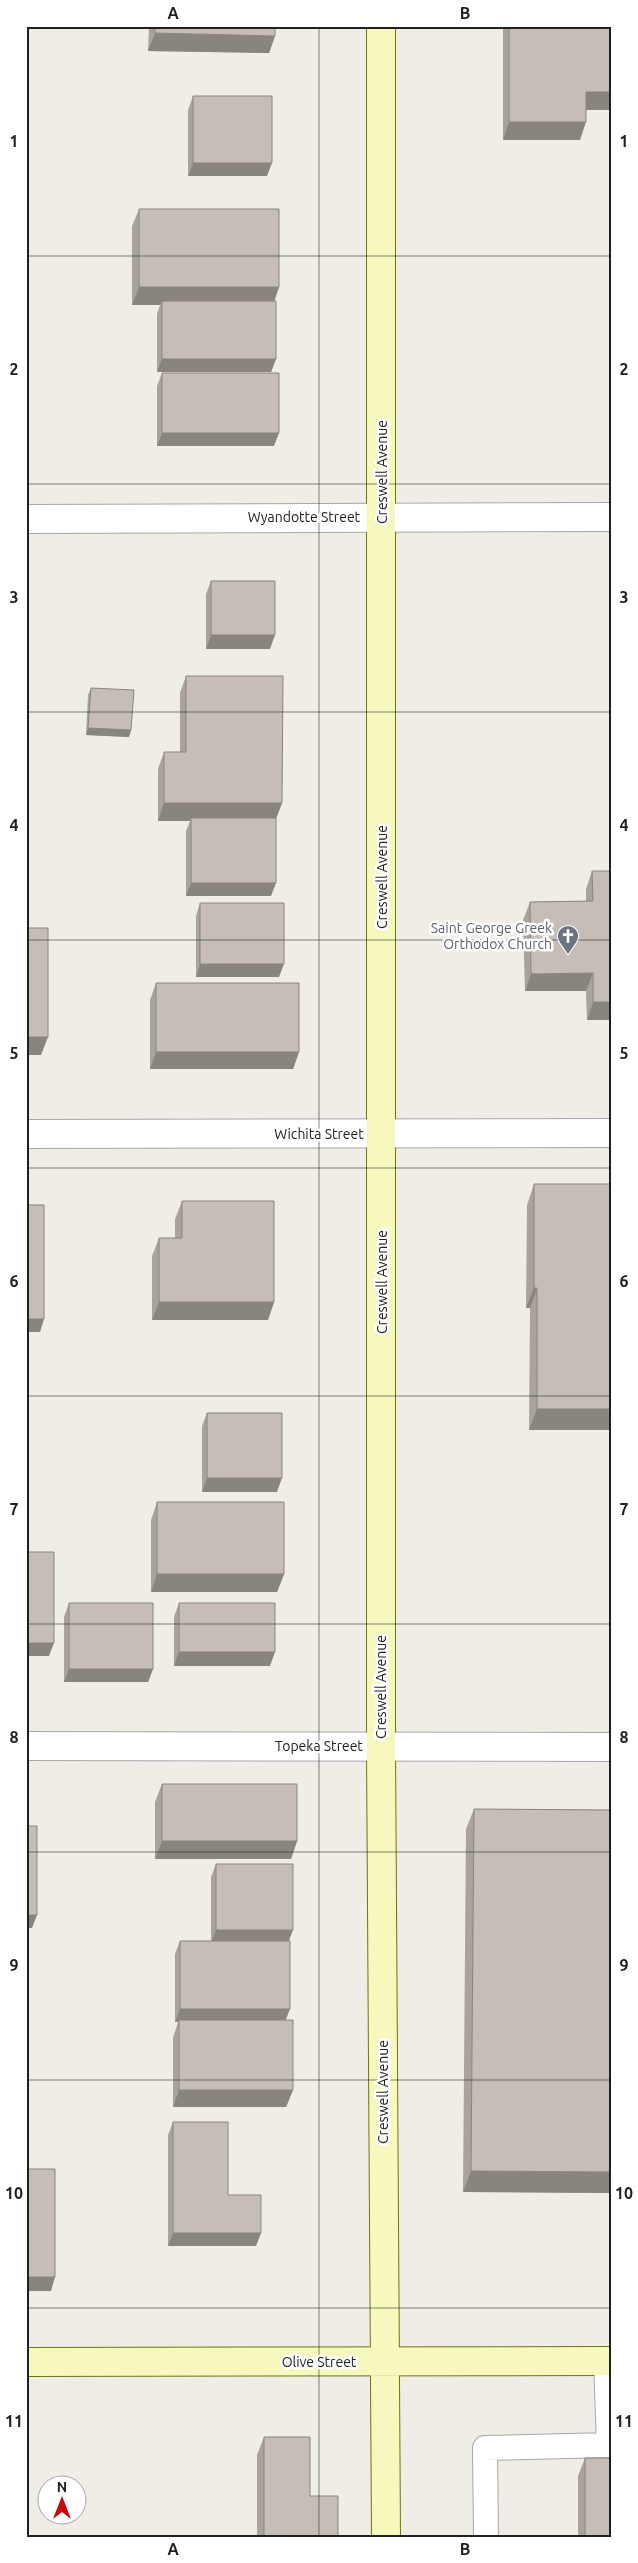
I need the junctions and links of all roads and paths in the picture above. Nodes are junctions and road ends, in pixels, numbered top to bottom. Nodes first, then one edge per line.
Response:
1 (382, 26) edge
2 (382, 517) junction
3 (612, 517) edge
4 (26, 519) edge
5 (612, 1133) edge
6 (26, 1134) edge
7 (382, 1134) junction
8 (26, 1746) edge
9 (381, 1746) junction
10 (612, 1747) edge
11 (609, 2361) edge
12 (26, 2362) edge
13 (385, 2362) junction
14 (610, 2446) edge
15 (386, 2537) edge
16 (486, 2537) edge

1 - 2 street, Creswell Avenue
2 - 3 street, Wyandotte Street
2 - 4 street, Wyandotte Street
2 - 7 street, Creswell Avenue
5 - 7 street, Wichita Street
6 - 7 street, Wichita Street
7 - 9 street, Creswell Avenue
8 - 9 street, Topeka Street
9 - 10 street, Topeka Street
9 - 13 street, Creswell Avenue
11 - 13 street, Olive Street
11 - 14 lane
12 - 13 street, Olive Street
13 - 15 street, Creswell Avenue
14 - 16 lane

